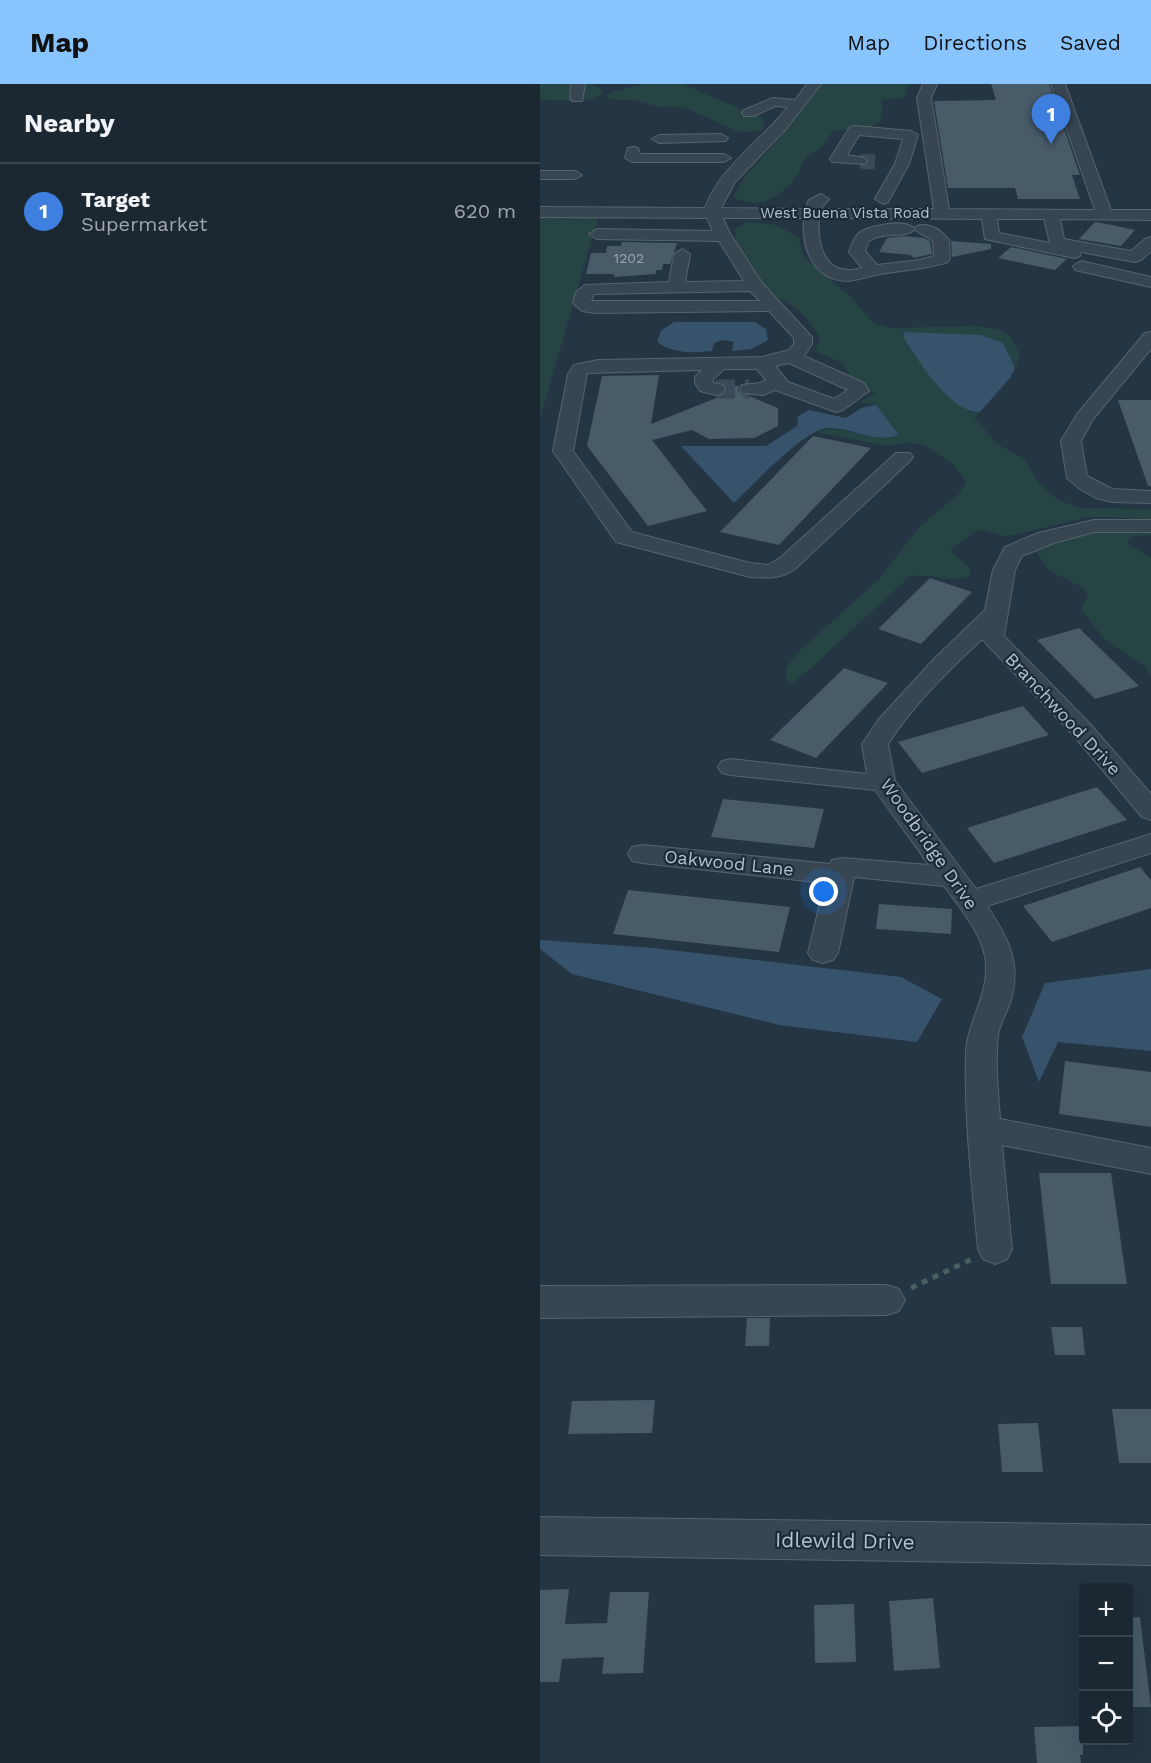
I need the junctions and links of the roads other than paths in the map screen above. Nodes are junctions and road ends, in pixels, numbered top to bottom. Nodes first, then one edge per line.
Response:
1 (814, 84) edge
2 (930, 84) edge
3 (1058, 84) edge
4 (798, 104) junction
5 (749, 113) dead end
6 (721, 138) dead end
7 (760, 147) junction
8 (908, 147) junction
9 (932, 147) junction
10 (675, 151) junction
11 (860, 161) tunnel mouth
12 (884, 163) tunnel mouth
13 (902, 164) junction
14 (721, 165) dead end
15 (540, 175) edge
16 (575, 175) dead end
17 (622, 197) dead end
18 (883, 200) junction
19 (542, 207) edge
20 (941, 208) junction
21 (1102, 208) junction
22 (712, 212) junction
23 (811, 212) junction
24 (1051, 214) junction
25 (1151, 215) edge
26 (989, 219) junction
27 (922, 221) junction
28 (597, 234) dead end
29 (724, 237) junction
30 (1151, 242) edge
31 (683, 246) junction
32 (1143, 259) edge
33 (1076, 265) dead end
34 (873, 270) junction
35 (680, 271) junction
36 (1112, 273) junction
37 (749, 278) junction
38 (1151, 282) edge
39 (676, 288) junction
40 (774, 306) junction
41 (1151, 337) edge
42 (791, 356) junction
43 (762, 363) junction
44 (717, 366) junction
45 (777, 382) junction
46 (716, 389) dead end
47 (749, 389) tunnel mouth
48 (797, 394) junction
49 (778, 405) dead end
50 (903, 457) dead end
51 (1151, 497) edge
52 (1151, 526) edge
53 (996, 612) junction
54 (731, 767) dead end
55 (882, 782) junction
56 (1151, 812) edge
57 (1151, 843) edge
58 (642, 854) dead end
59 (840, 875) junction
60 (952, 877) junction
61 (970, 901) junction
62 (823, 953) dead end
63 (984, 1129) junction
64 (1151, 1161) edge
65 (995, 1249) road end
66 (887, 1300) road end
67 (540, 1302) edge
68 (540, 1536) edge
69 (1151, 1545) edge

1 - 4 street
2 - 9 street
3 - 21 street
4 - 5 street
4 - 7 street
6 - 10 street
7 - 10 street
7 - 22 street
8 - 9 street
8 - 11 street
8 - 13 street
9 - 20 street
10 - 10 street
10 - 14 street
12 - 13 street
13 - 18 street
15 - 16 street
17 - 19 street
18 - 20 street
18 - 23 street
19 - 22 street, West Buena Vista Road
20 - 21 street
20 - 26 street, West Buena Vista Road
20 - 27 street, West Buena Vista Road
21 - 24 street, West Buena Vista Road
21 - 25 street, West Buena Vista Road
22 - 23 street, West Buena Vista Road
22 - 29 street
23 - 27 street, West Buena Vista Road
23 - 34 street
24 - 26 street, West Buena Vista Road
24 - 32 street
26 - 36 street
27 - 34 street
27 - 34 street
28 - 31 street
29 - 31 street
29 - 37 street
30 - 32 street
31 - 35 street
33 - 36 street
35 - 37 street
35 - 39 street
36 - 38 street
37 - 39 street
37 - 40 street
39 - 40 street
40 - 42 street
41 - 51 street
42 - 43 street
42 - 48 street
43 - 44 street
43 - 45 street
44 - 46 street
44 - 50 street
45 - 47 street
45 - 48 street
48 - 49 street
52 - 53 street
53 - 55 street, Woodbridge Drive
53 - 56 street, Branchwood Drive
54 - 55 street
55 - 60 street, Woodbridge Drive
57 - 61 street
58 - 59 street, Oakwood Lane
59 - 60 street, Oakwood Lane
59 - 62 street
60 - 61 street, Woodbridge Drive
61 - 63 street, Woodbridge Drive
63 - 64 street
63 - 65 street, Woodbridge Drive
66 - 67 street
68 - 69 street, Idlewild Drive

